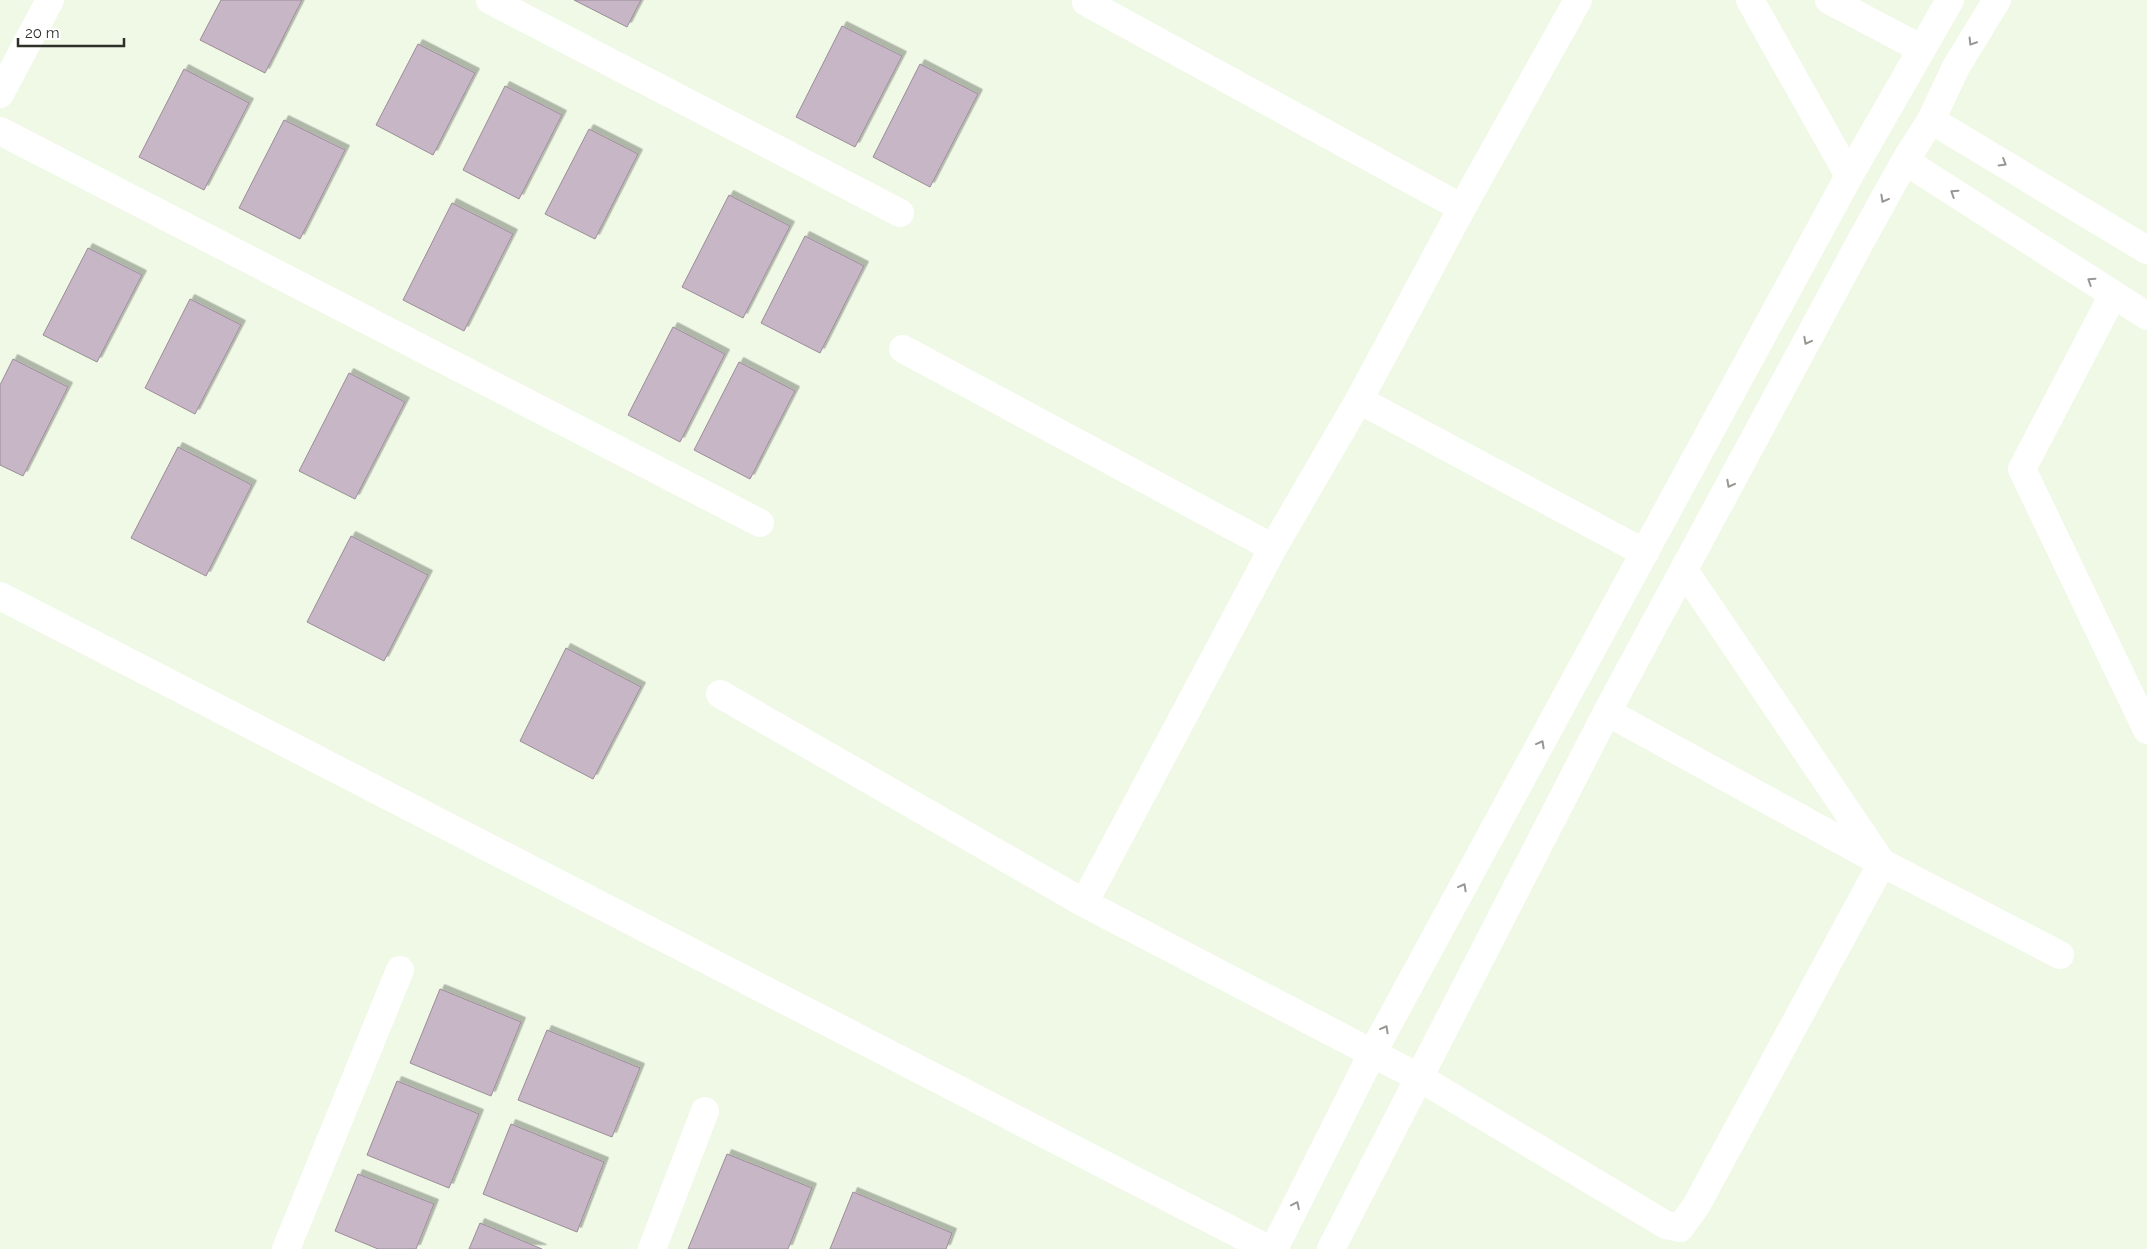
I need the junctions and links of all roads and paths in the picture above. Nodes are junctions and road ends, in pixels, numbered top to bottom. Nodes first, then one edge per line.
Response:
1 (50, 0) edge
2 (490, 0) edge
3 (1578, 0) edge
4 (1750, 0) edge
5 (1829, 0) edge
6 (1950, 0) edge
7 (1997, 0) edge
8 (1086, 2) dead end
9 (1920, 48) junction
10 (0, 94) edge
11 (1931, 120) junction
12 (0, 131) edge
13 (1905, 162) junction
14 (1849, 176) junction
15 (1462, 208) junction
16 (900, 213) dead end
17 (2147, 250) edge
18 (2113, 295) junction
19 (2147, 316) edge
20 (903, 349) dead end
21 (1360, 400) junction
22 (760, 524) dead end
23 (1273, 548) junction
24 (1645, 553) junction
25 (1684, 570) junction
26 (0, 596) edge
27 (720, 694) dead end
28 (1607, 712) junction
29 (2147, 730) edge
30 (1882, 863) junction
31 (1084, 903) junction
32 (2060, 954) dead end
33 (400, 970) dead end
34 (1373, 1052) junction
35 (1420, 1078) junction
36 (705, 1111) dead end
37 (286, 1249) edge
38 (652, 1249) edge
39 (1268, 1249) edge
40 (1274, 1249) edge
41 (1331, 1249) edge

1 - 10 street
2 - 16 street
3 - 15 street
4 - 14 street
5 - 9 street
6 - 9 street
7 -> 11 street
8 - 15 street
9 - 14 street
11 - 13 street
11 -> 17 street
12 - 22 street
18 -> 13 street
13 -> 25 street
14 - 24 street
15 - 21 street
18 - 19 street
18 - 29 street
20 - 23 street
21 - 23 street
21 - 24 street
23 - 31 street
34 -> 24 street
25 - 28 street
25 - 30 street
26 - 39 street
27 - 31 street
28 - 30 street
28 - 35 street
30 - 32 street
30 - 35 street
31 - 34 street
33 - 37 street
34 - 35 street
40 -> 34 street
35 - 41 street
36 - 38 street

